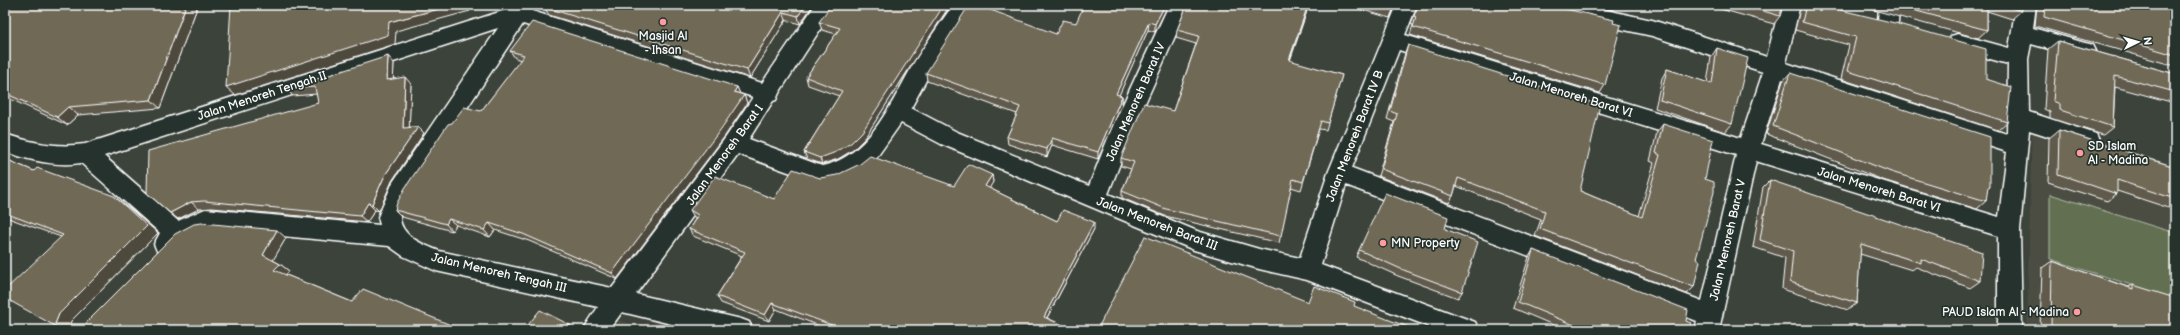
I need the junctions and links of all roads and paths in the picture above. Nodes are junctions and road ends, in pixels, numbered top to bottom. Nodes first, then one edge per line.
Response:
1 (826, 5) edge
2 (964, 5) edge
3 (1178, 5) edge
4 (1407, 5) edge
5 (1547, 5) edge
6 (1790, 5) edge
7 (2026, 5) edge
8 (521, 9) edge
9 (1888, 13) edge
10 (1867, 17) edge
11 (1910, 28) edge
12 (2022, 33) junction
13 (1939, 36) edge
14 (1394, 40) junction
15 (2106, 56) edge
16 (2018, 60) junction
17 (1775, 67) junction
18 (769, 94) junction
19 (899, 112) junction
20 (2018, 118) junction
21 (5, 143) edge
22 (734, 143) junction
23 (2104, 145) edge
24 (2018, 147) junction
25 (1748, 150) junction
26 (85, 153) junction
27 (1340, 173) junction
28 (1095, 200) junction
29 (2010, 230) junction
30 (176, 234) junction
31 (394, 236) junction
32 (149, 260) edge
33 (1308, 270) junction
34 (617, 300) junction
35 (1709, 322) edge
36 (594, 330) edge
37 (741, 330) edge
38 (1468, 330) edge
39 (2010, 330) edge

1 - 18 street, Jalan Menoreh Barat I
2 - 19 street
3 - 28 street, Jalan Menoreh Barat IV
4 - 14 street, Jalan Menoreh Barat IV B
5 - 17 street
6 - 17 street
7 - 12 street
8 - 18 street
8 - 26 street, Jalan Menoreh Tengah II
8 - 31 street
9 - 10 street
9 - 11 street
12 - 15 street
12 - 16 street
13 - 16 street
14 - 25 street, Jalan Menoreh Barat VI
14 - 27 street, Jalan Menoreh Barat IV B
16 - 20 street
17 - 24 street
17 - 25 street
18 - 22 street, Jalan Menoreh Barat I
19 - 22 street
19 - 28 street, Jalan Menoreh Barat III
20 - 23 street
20 - 24 street
21 - 26 street, Jalan Menoreh Tengah II
22 - 34 street, Jalan Menoreh Barat I
24 - 29 street
25 - 29 street, Jalan Menoreh Barat VI
25 - 35 street, Jalan Menoreh Barat V
26 - 30 street
27 - 33 street, Jalan Menoreh Barat IV B
27 - 35 street
28 - 33 street, Jalan Menoreh Barat III
29 - 39 street
30 - 31 street
30 - 32 street
31 - 34 street, Jalan Menoreh Tengah III
33 - 38 street, Jalan Menoreh Barat III
34 - 36 street
34 - 37 street, Jalan Menoreh Tengah III

